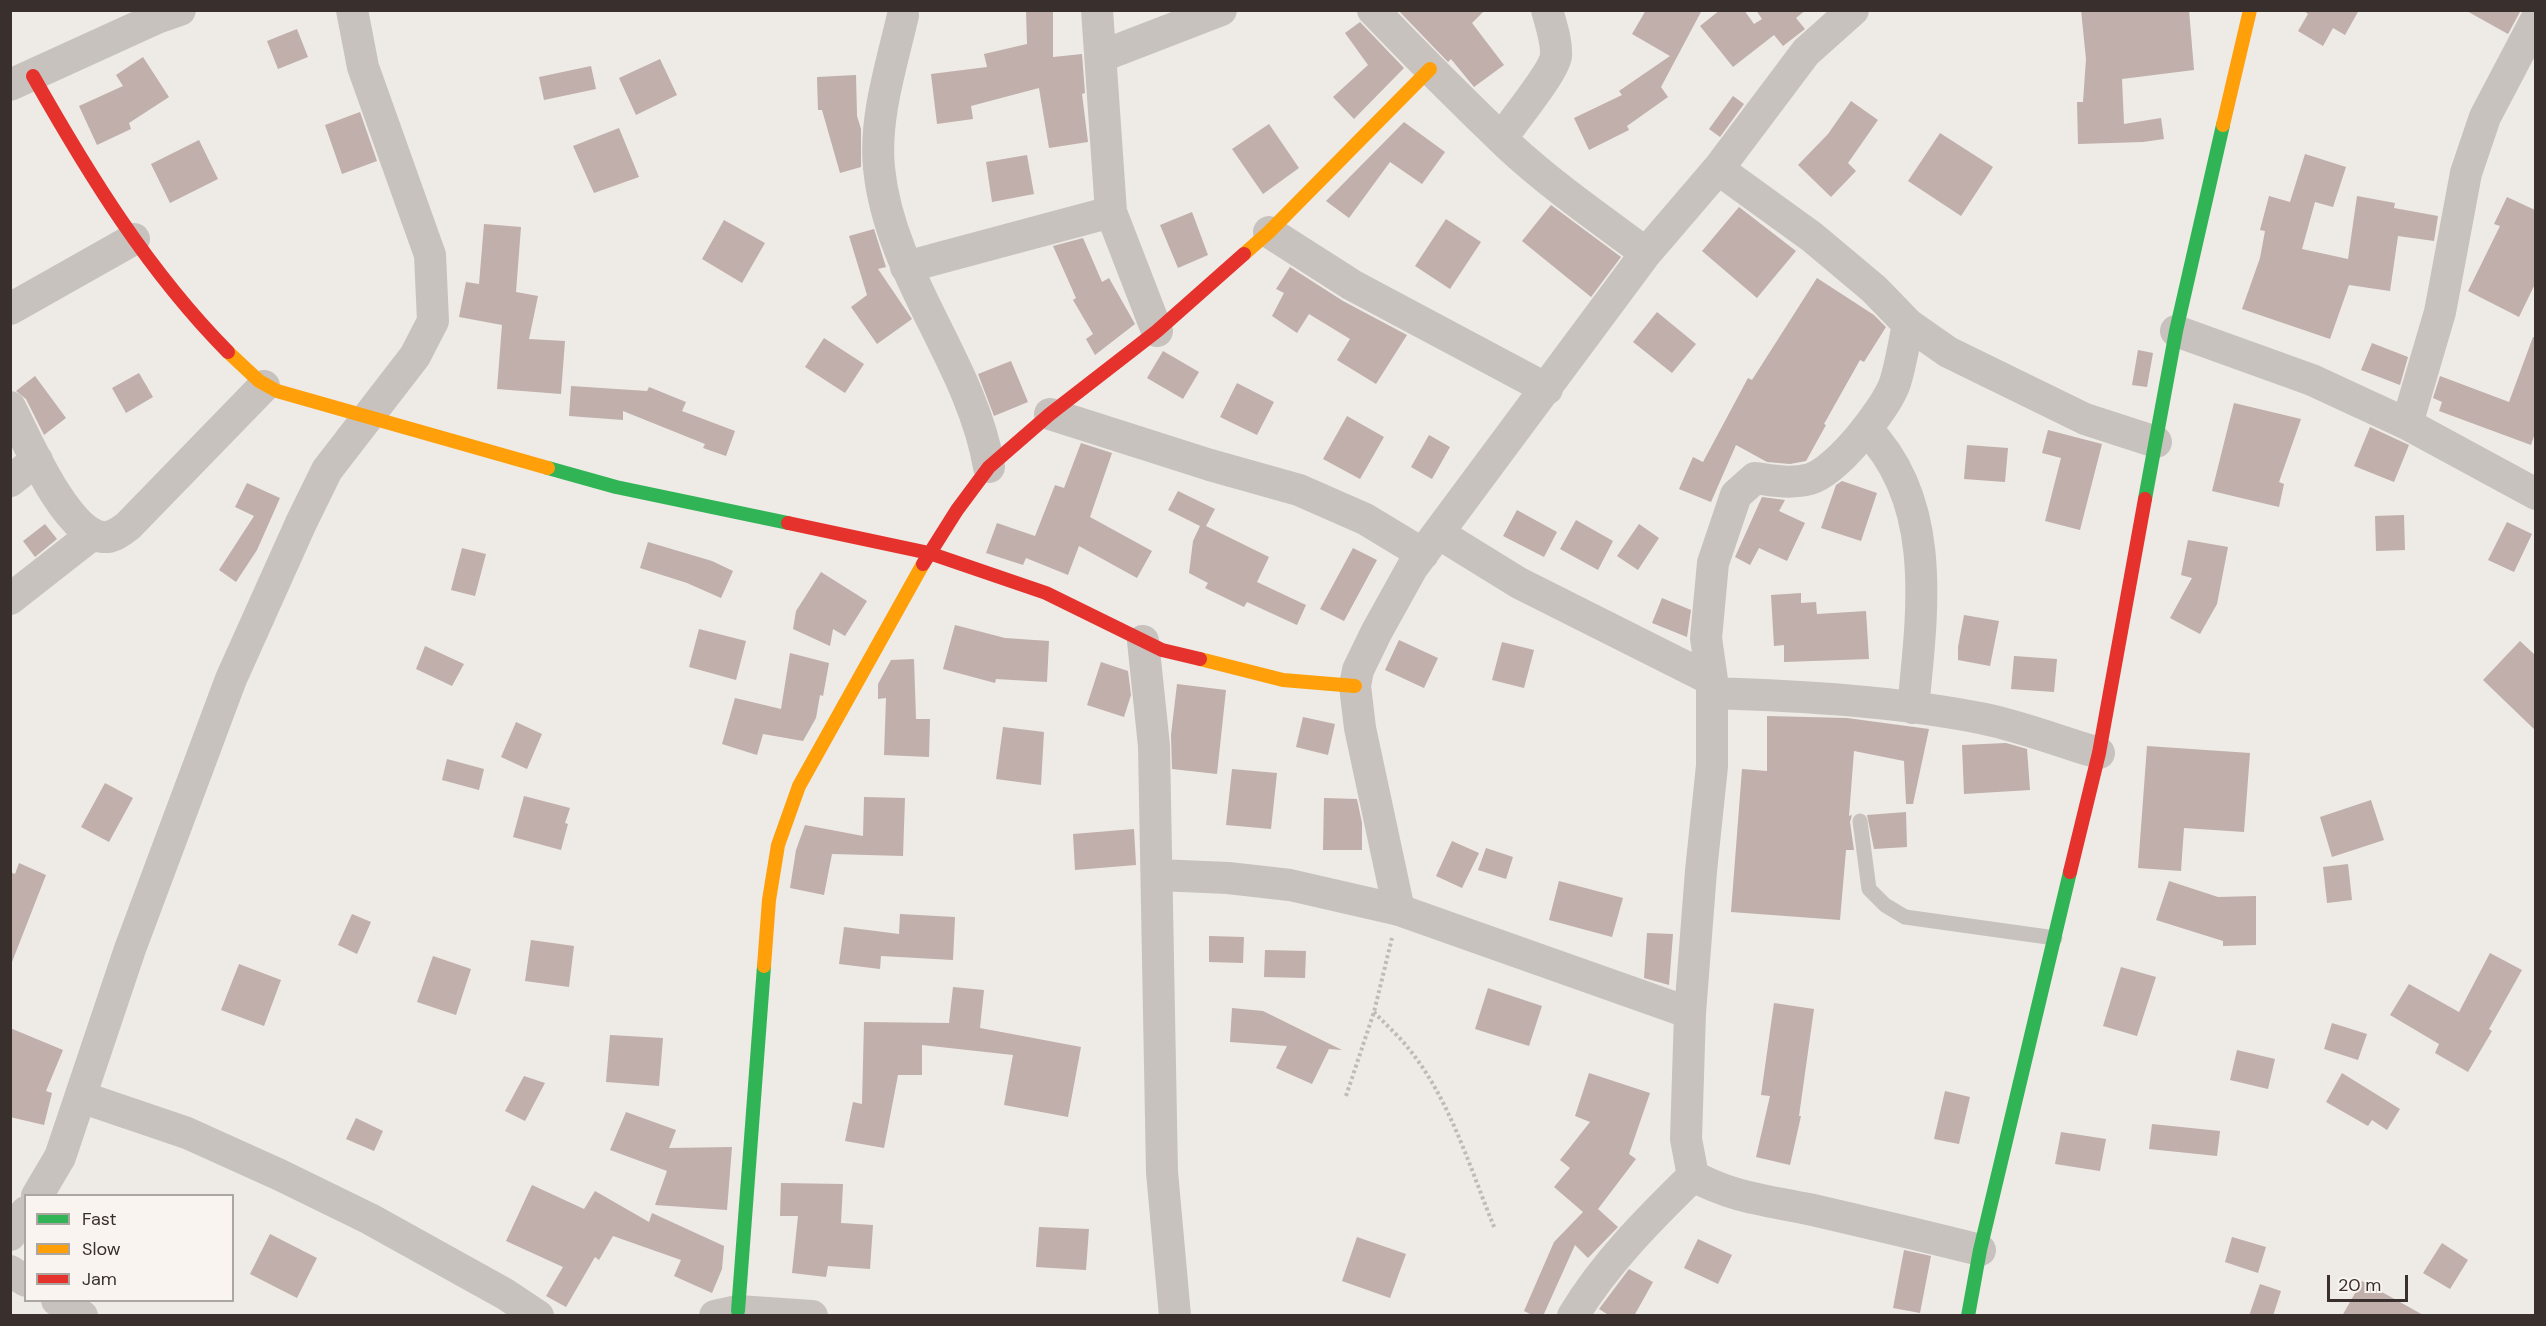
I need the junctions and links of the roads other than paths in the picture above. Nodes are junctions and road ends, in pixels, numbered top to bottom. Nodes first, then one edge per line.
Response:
1 (180, 10) edge
2 (352, 10) edge
3 (1097, 10) edge
4 (1221, 10) edge
5 (1373, 10) edge
6 (1547, 10) edge
7 (1853, 10) edge
8 (2250, 10) edge
9 (903, 15) dead end
10 (2535, 20) edge
11 (1102, 57) junction
12 (1430, 69) junction
13 (22, 81) edge
14 (1502, 138) junction
15 (1718, 169) junction
16 (1111, 212) junction
17 (1269, 232) junction
18 (134, 239) junction
19 (1646, 253) junction
20 (906, 267) junction
21 (10, 309) edge
22 (1908, 324) junction
23 (1157, 331) junction
24 (2176, 331) junction
25 (264, 386) junction
26 (1547, 389) junction
27 (10, 407) edge
28 (1050, 414) junction
29 (369, 417) junction
30 (2406, 424) junction
31 (1866, 429) junction
32 (2156, 442) junction
33 (37, 460) junction
34 (989, 467) junction
35 (10, 480) edge
36 (2535, 494) edge
37 (93, 534) junction
38 (1430, 544) junction
39 (929, 554) junction
40 (10, 599) edge
41 (1143, 641) junction
42 (1355, 686) junction
43 (1712, 686) junction
44 (1913, 708) junction
45 (2099, 753) junction
46 (1860, 821) dead end
47 (1158, 875) junction
48 (1399, 910) junction
49 (2055, 938) junction
50 (1690, 1012) junction
51 (81, 1097) junction
52 (1693, 1176) junction
53 (38, 1194) edge
54 (24, 1215) edge
55 (10, 1234) edge
56 (1980, 1250) junction
57 (10, 1271) edge
58 (24, 1280) edge
59 (60, 1302) edge
60 (727, 1313) edge
61 (810, 1315) edge
62 (82, 1316) edge
63 (538, 1316) edge
64 (1175, 1316) edge
65 (1573, 1316) edge
66 (1968, 1316) edge

1 - 13 street
2 - 29 street
3 - 11 street
4 - 11 street
5 - 12 street
6 - 14 street
7 - 15 street
8 - 24 street
9 - 20 street
10 - 30 street
11 - 16 street
12 - 14 street
12 - 17 street
13 - 18 street
14 - 19 street
15 - 19 street
15 - 22 street
16 - 20 street
16 - 23 street
17 - 23 street
17 - 26 street
18 - 21 street
18 - 25 street
19 - 26 street
20 - 34 street
22 - 31 street
22 - 32 street
23 - 28 street
24 - 30 street
24 - 32 street
25 - 29 street
25 - 37 street
26 - 38 street
27 - 33 street
28 - 34 street
28 - 38 street
29 - 39 street
29 - 51 street
30 - 36 street
31 - 43 street
31 - 44 street
32 - 45 street
33 - 35 street
33 - 37 street
34 - 39 street
37 - 40 street
38 - 42 street
38 - 43 street
39 - 41 street
39 - 60 street
41 - 42 street
41 - 47 street
42 - 48 street
43 - 44 street
43 - 50 street
44 - 45 street
45 - 49 street
46 - 49 lane
47 - 48 street
47 - 64 street
48 - 50 street
49 - 56 street
50 - 52 street
51 - 53 street
51 - 63 street
52 - 56 street
52 - 65 street
54 - 55 street
56 - 66 street
57 - 58 street
59 - 62 street
60 - 61 street

